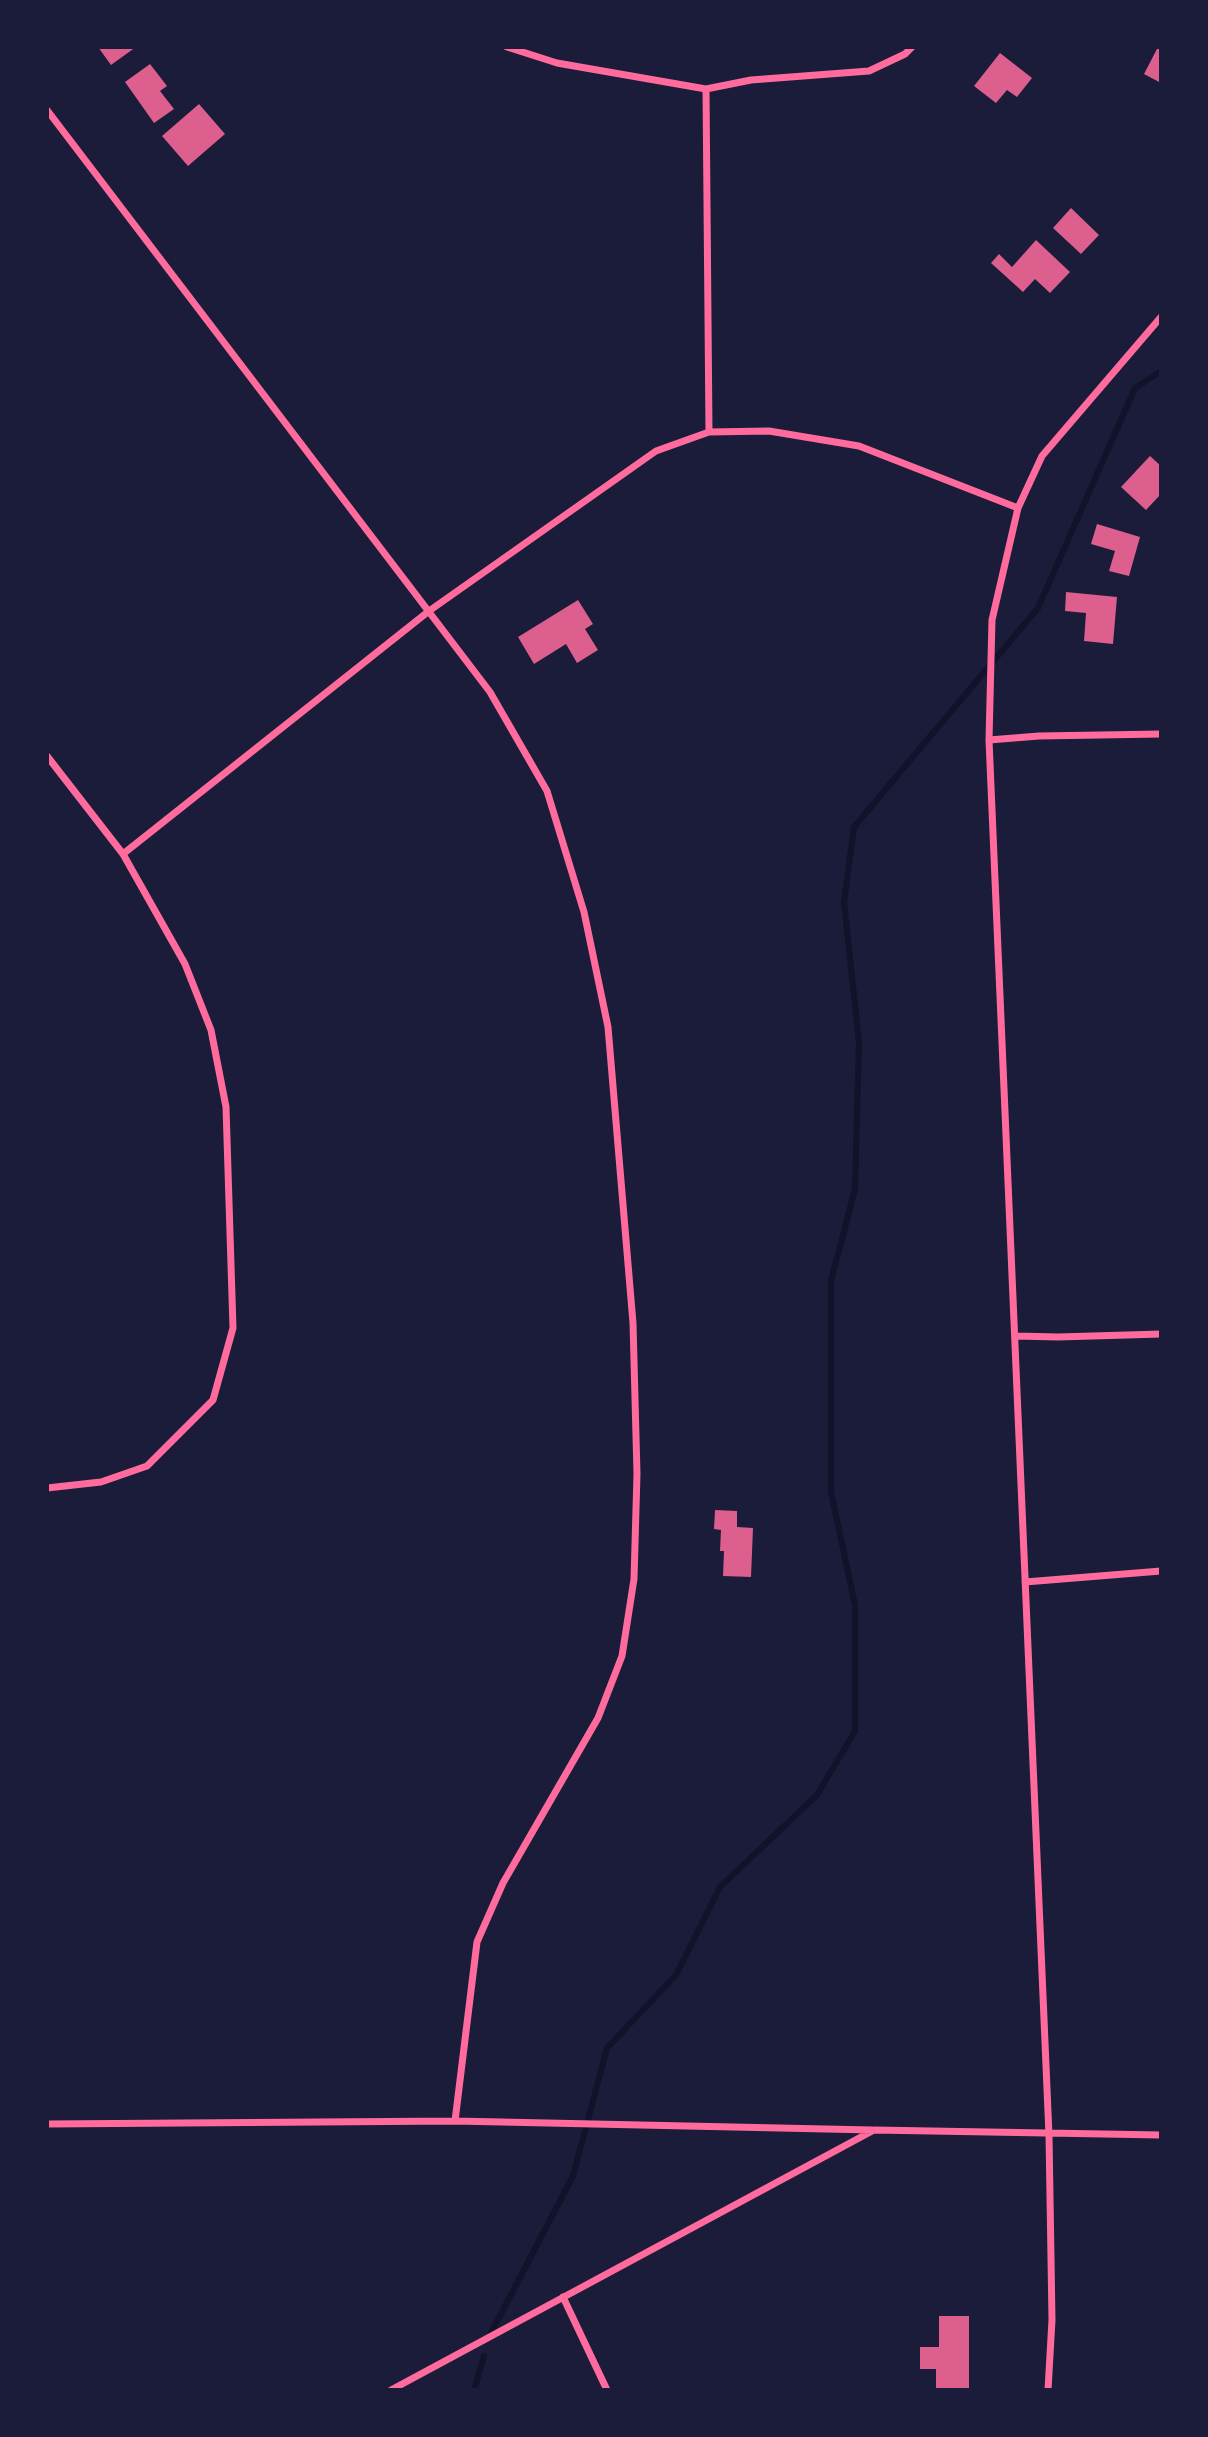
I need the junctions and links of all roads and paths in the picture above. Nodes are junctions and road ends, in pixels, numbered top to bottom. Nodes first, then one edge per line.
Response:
1 (507, 47) edge
2 (912, 47) edge
3 (706, 89) junction
4 (47, 110) edge
5 (1161, 317) edge
6 (709, 432) junction
7 (1018, 508) junction
8 (429, 611) junction
9 (1161, 734) edge
10 (989, 740) junction
11 (47, 757) edge
12 (123, 854) junction
13 (1161, 1334) edge
14 (1016, 1336) junction
15 (47, 1488) edge
16 (1161, 1571) edge
17 (1024, 1581) junction
18 (455, 2121) junction
19 (47, 2124) edge
20 (874, 2130) junction
21 (1049, 2135) junction
22 (1161, 2135) edge
23 (563, 2297) junction
24 (391, 2390) edge
25 (607, 2390) edge
26 (1048, 2390) edge

1 - 3 street
2 - 3 street
3 - 6 street
4 - 8 street
5 - 7 street
6 - 7 street
6 - 8 street
7 - 10 street
8 - 12 street
8 - 18 street
9 - 10 street
10 - 14 street
11 - 12 street
12 - 15 street
13 - 14 street
14 - 17 street
16 - 17 street
17 - 21 street
18 - 19 street
18 - 20 street
20 - 21 street
20 - 23 street
21 - 22 street
21 - 26 street
23 - 24 street
23 - 25 street

